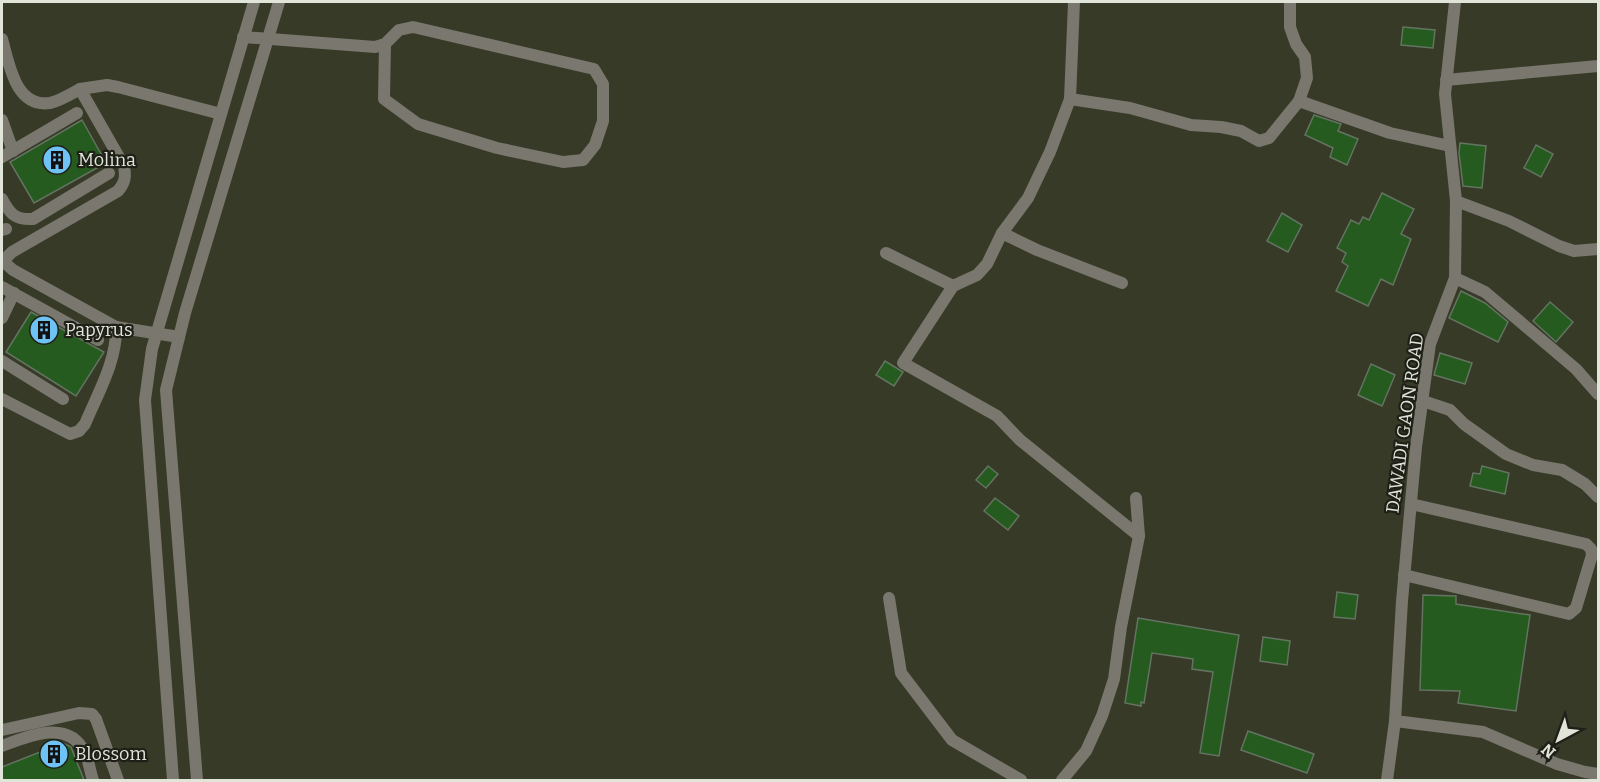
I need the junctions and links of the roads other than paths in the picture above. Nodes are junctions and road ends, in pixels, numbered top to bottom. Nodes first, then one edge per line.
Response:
1 (254, 2) edge
2 (279, 2) edge
3 (1074, 2) edge
4 (1290, 2) edge
5 (1455, 2) edge
6 (243, 37) junction
7 (2, 39) edge
8 (268, 40) junction
9 (385, 44) junction
10 (1599, 66) edge
11 (1446, 80) junction
12 (80, 89) junction
13 (1070, 99) junction
14 (1299, 101) junction
15 (77, 113) dead end
16 (221, 114) junction
17 (2, 120) edge
18 (1450, 146) junction
19 (7, 154) edge
20 (109, 173) dead end
21 (2, 199) edge
22 (1456, 201) junction
23 (1002, 233) junction
24 (1599, 249) edge
25 (886, 253) dead end
26 (3, 262) edge
27 (1455, 278) junction
28 (1122, 283) dead end
29 (953, 286) junction
30 (2, 288) edge
31 (14, 293) junction
32 (2, 318) edge
33 (116, 327) junction
34 (157, 333) junction
35 (179, 337) junction
36 (98, 340) dead end
37 (2, 361) edge
38 (1599, 394) edge
39 (2, 399) edge
40 (63, 399) dead end
41 (1422, 401) junction
42 (1599, 497) edge
43 (1136, 498) dead end
44 (1411, 504) junction
45 (1139, 536) junction
46 (1404, 575) junction
47 (889, 598) dead end
48 (1395, 721) junction
49 (2, 730) edge
50 (2, 746) edge
51 (1599, 774) edge
52 (93, 780) edge
53 (118, 780) edge
54 (173, 780) edge
55 (197, 780) edge
56 (1021, 780) edge
57 (1062, 780) edge
58 (1387, 780) edge

1 - 6 street
2 - 8 street
3 - 13 street
4 - 14 street
5 - 11 street, DAWADI GAON ROAD
6 - 8 street
6 - 16 street
7 - 12 street
8 - 9 street
8 - 35 street
9 - 9 street
10 - 11 street
11 - 18 street, DAWADI GAON ROAD
12 - 16 street
12 - 26 street
13 - 14 street
13 - 23 street
14 - 18 street
15 - 19 street
16 - 34 street
17 - 19 street
18 - 22 street, DAWADI GAON ROAD
20 - 21 street
22 - 24 street
22 - 27 street, DAWADI GAON ROAD
23 - 28 street
23 - 29 street
25 - 29 street
26 - 33 street
27 - 38 street
27 - 41 street, DAWADI GAON ROAD
29 - 45 street
30 - 31 street
31 - 32 street
31 - 36 street
33 - 34 street
33 - 39 street
34 - 35 street
34 - 54 street
35 - 55 street
37 - 40 street
41 - 42 street
41 - 44 street, DAWADI GAON ROAD
43 - 45 street
44 - 46 street, DAWADI GAON ROAD
44 - 46 street
45 - 57 street
46 - 48 street, DAWADI GAON ROAD
47 - 56 street
48 - 51 street
48 - 58 street, DAWADI GAON ROAD
49 - 53 street
50 - 52 street

